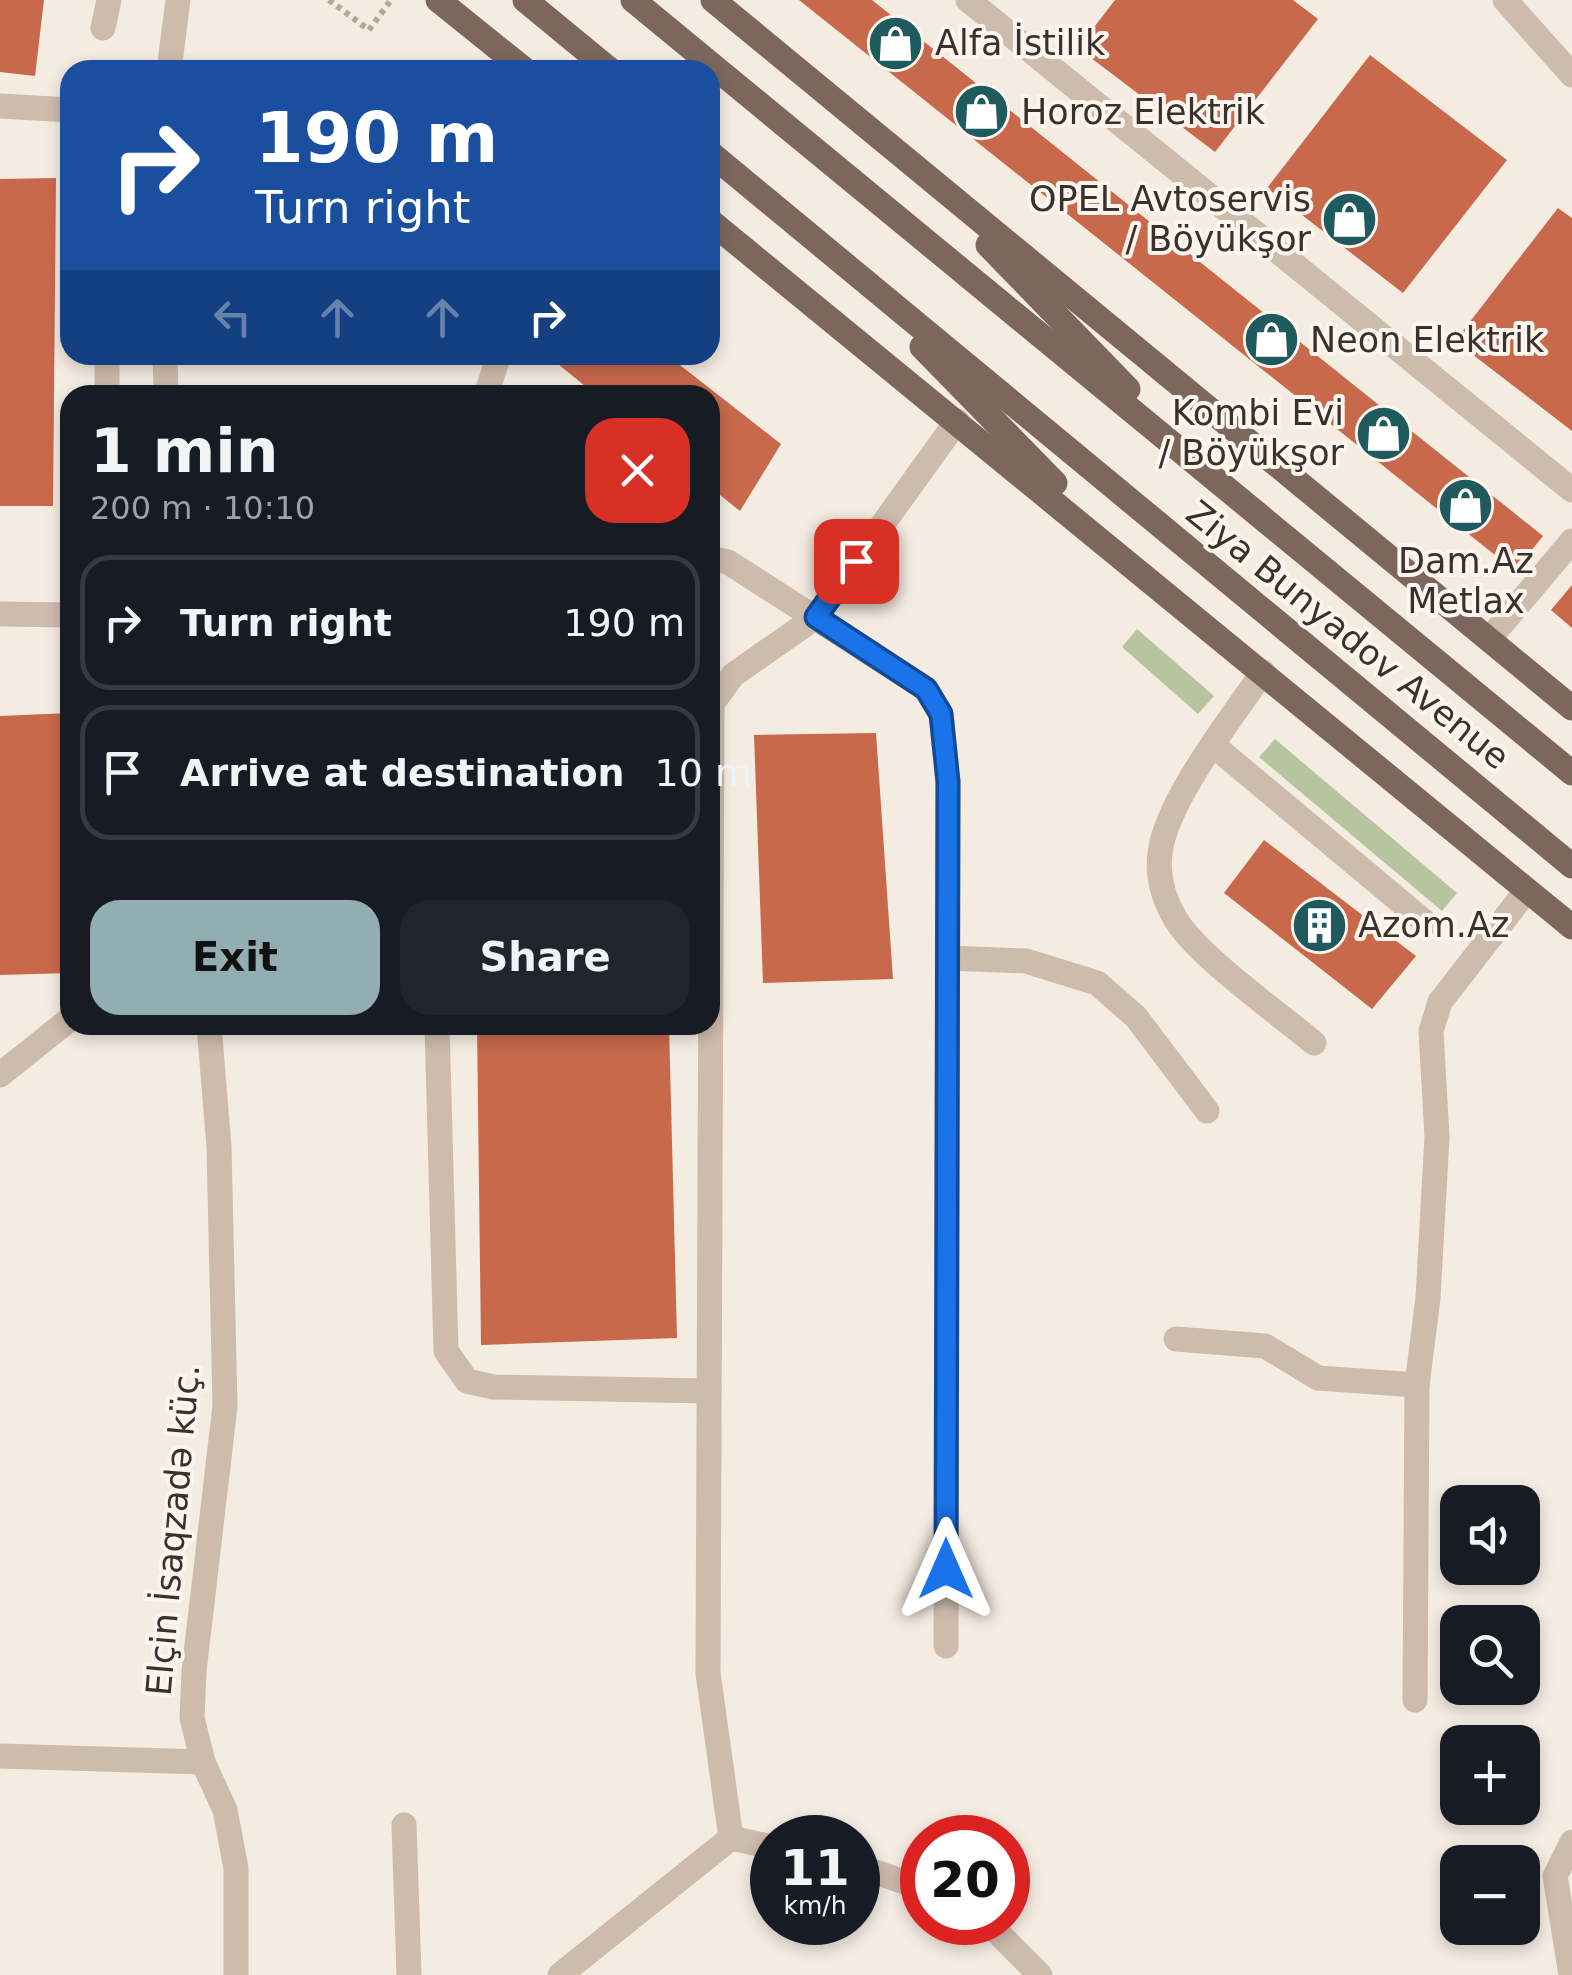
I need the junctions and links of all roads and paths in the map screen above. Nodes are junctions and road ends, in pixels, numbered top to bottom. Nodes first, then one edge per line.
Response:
1 (109, 0) edge
2 (178, 0) edge
3 (329, 0) edge
4 (390, 0) edge
5 (438, 0) edge
6 (525, 0) edge
7 (633, 0) edge
8 (713, 0) edge
9 (968, 0) edge
10 (1505, 0) edge
11 (103, 28) dead end
12 (170, 60) edge
13 (513, 60) edge
14 (598, 60) edge
15 (706, 60) edge
16 (720, 71) edge
17 (1572, 75) edge
18 (0, 106) edge
19 (60, 109) edge
20 (900, 154) junction
21 (720, 161) edge
22 (720, 228) edge
23 (828, 251) junction
24 (956, 421) junction
25 (1215, 478) junction
26 (1572, 490) edge
27 (1572, 541) edge
28 (720, 560) edge
29 (1146, 577) junction
30 (0, 614) edge
31 (60, 616) edge
32 (816, 617) junction
33 (1489, 639) junction
34 (1263, 672) junction
35 (720, 693) edge
36 (1572, 708) edge
37 (1214, 745) junction
38 (1572, 773) edge
39 (1572, 866) edge
40 (1527, 890) junction
41 (1426, 923) dead end
42 (1572, 927) edge
43 (948, 958) junction
44 (60, 1027) edge
45 (210, 1035) edge
46 (436, 1035) edge
47 (711, 1035) edge
48 (1314, 1043) dead end
49 (0, 1075) edge
50 (1208, 1110) dead end
51 (1176, 1340) dead end
52 (1416, 1385) junction
53 (709, 1392) junction
54 (946, 1646) dead end
55 (1415, 1700) dead end
56 (0, 1756) edge
57 (202, 1762) junction
58 (404, 1825) dead end
59 (731, 1838) junction
60 (750, 1842) edge
61 (1572, 1842) edge
62 (1010, 1945) edge
63 (236, 1975) edge
64 (410, 1975) edge
65 (560, 1975) edge
66 (1040, 1975) edge
67 (1571, 1975) edge

1 - 11 street
2 - 12 street
3 - 4 path
5 - 13 main road
6 - 14 main road
7 - 15 main road, Ziya Bunyadov Avenue
8 - 20 main road
9 - 26 street
10 - 17 street
16 - 25 main road, Ziya Bunyadov Avenue
18 - 19 street
20 - 25 main road
20 - 33 main road
21 - 23 main road, Ziya Bunyadov Avenue
22 - 24 main road
23 - 29 main road
23 - 39 main road, Ziya Bunyadov Avenue
24 - 29 main road
24 - 32 street
25 - 38 main road, Ziya Bunyadov Avenue
27 - 33 street
28 - 32 street
29 - 34 main road
30 - 31 street
32 - 35 street
32 - 43 street
33 - 36 main road
34 - 37 street
34 - 40 main road
37 - 41 street
37 - 48 street
40 - 42 main road
40 - 52 street
43 - 50 street
43 - 54 street
44 - 49 street
45 - 57 street, Elçin İsaqzadə küç.
46 - 53 street
47 - 53 street
51 - 52 street
52 - 55 street
53 - 59 street
56 - 57 street
57 - 63 street, Elçin İsaqzadə küç.
58 - 64 street
59 - 60 street
59 - 65 street
61 - 67 street
62 - 66 street

